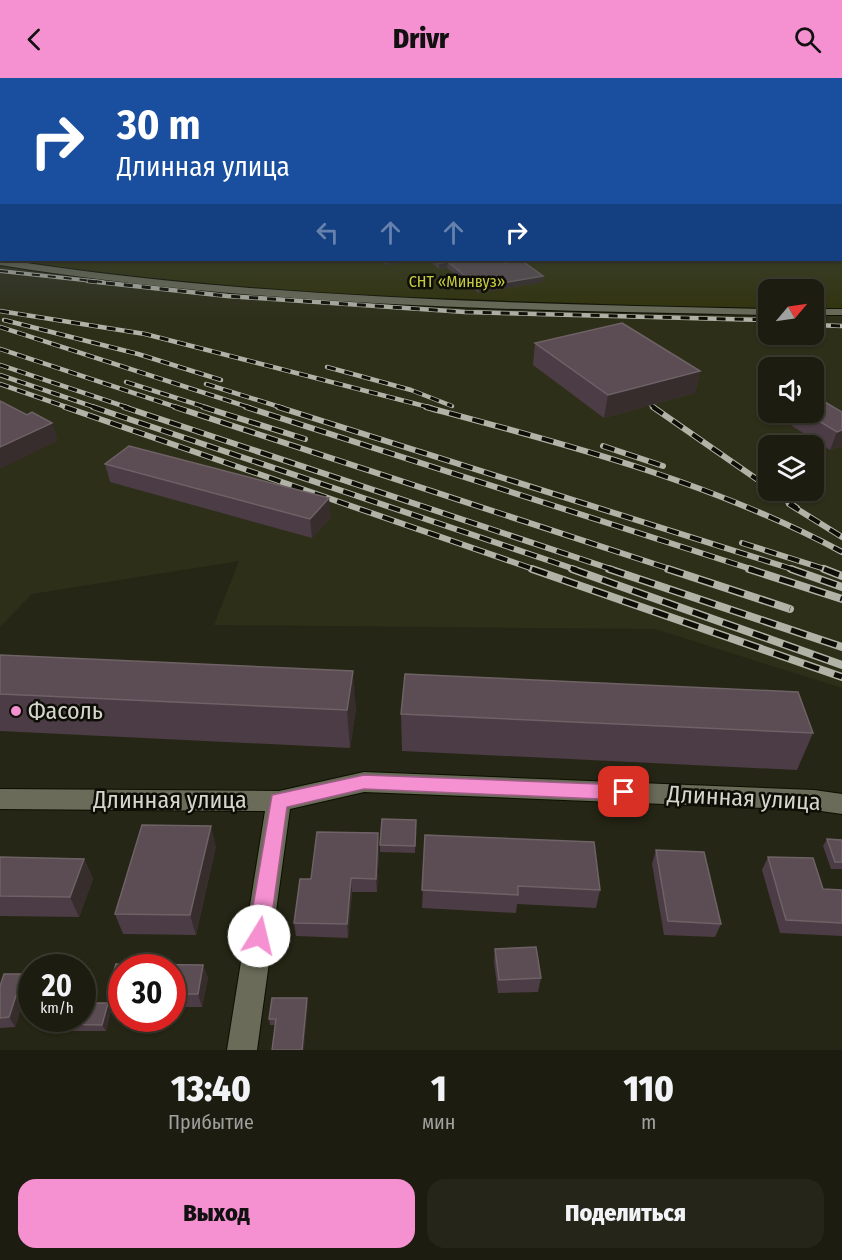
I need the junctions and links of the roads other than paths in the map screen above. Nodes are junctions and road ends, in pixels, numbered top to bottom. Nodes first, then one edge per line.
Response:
1 (0, 262) edge
2 (758, 312) edge
3 (824, 312) edge
4 (842, 312) edge
5 (0, 799) edge
6 (279, 801) junction
7 (842, 804) edge
8 (242, 1050) edge

1 - 2 street
3 - 4 street
5 - 6 street, Длинная улица
6 - 7 street, Длинная улица
6 - 8 street

